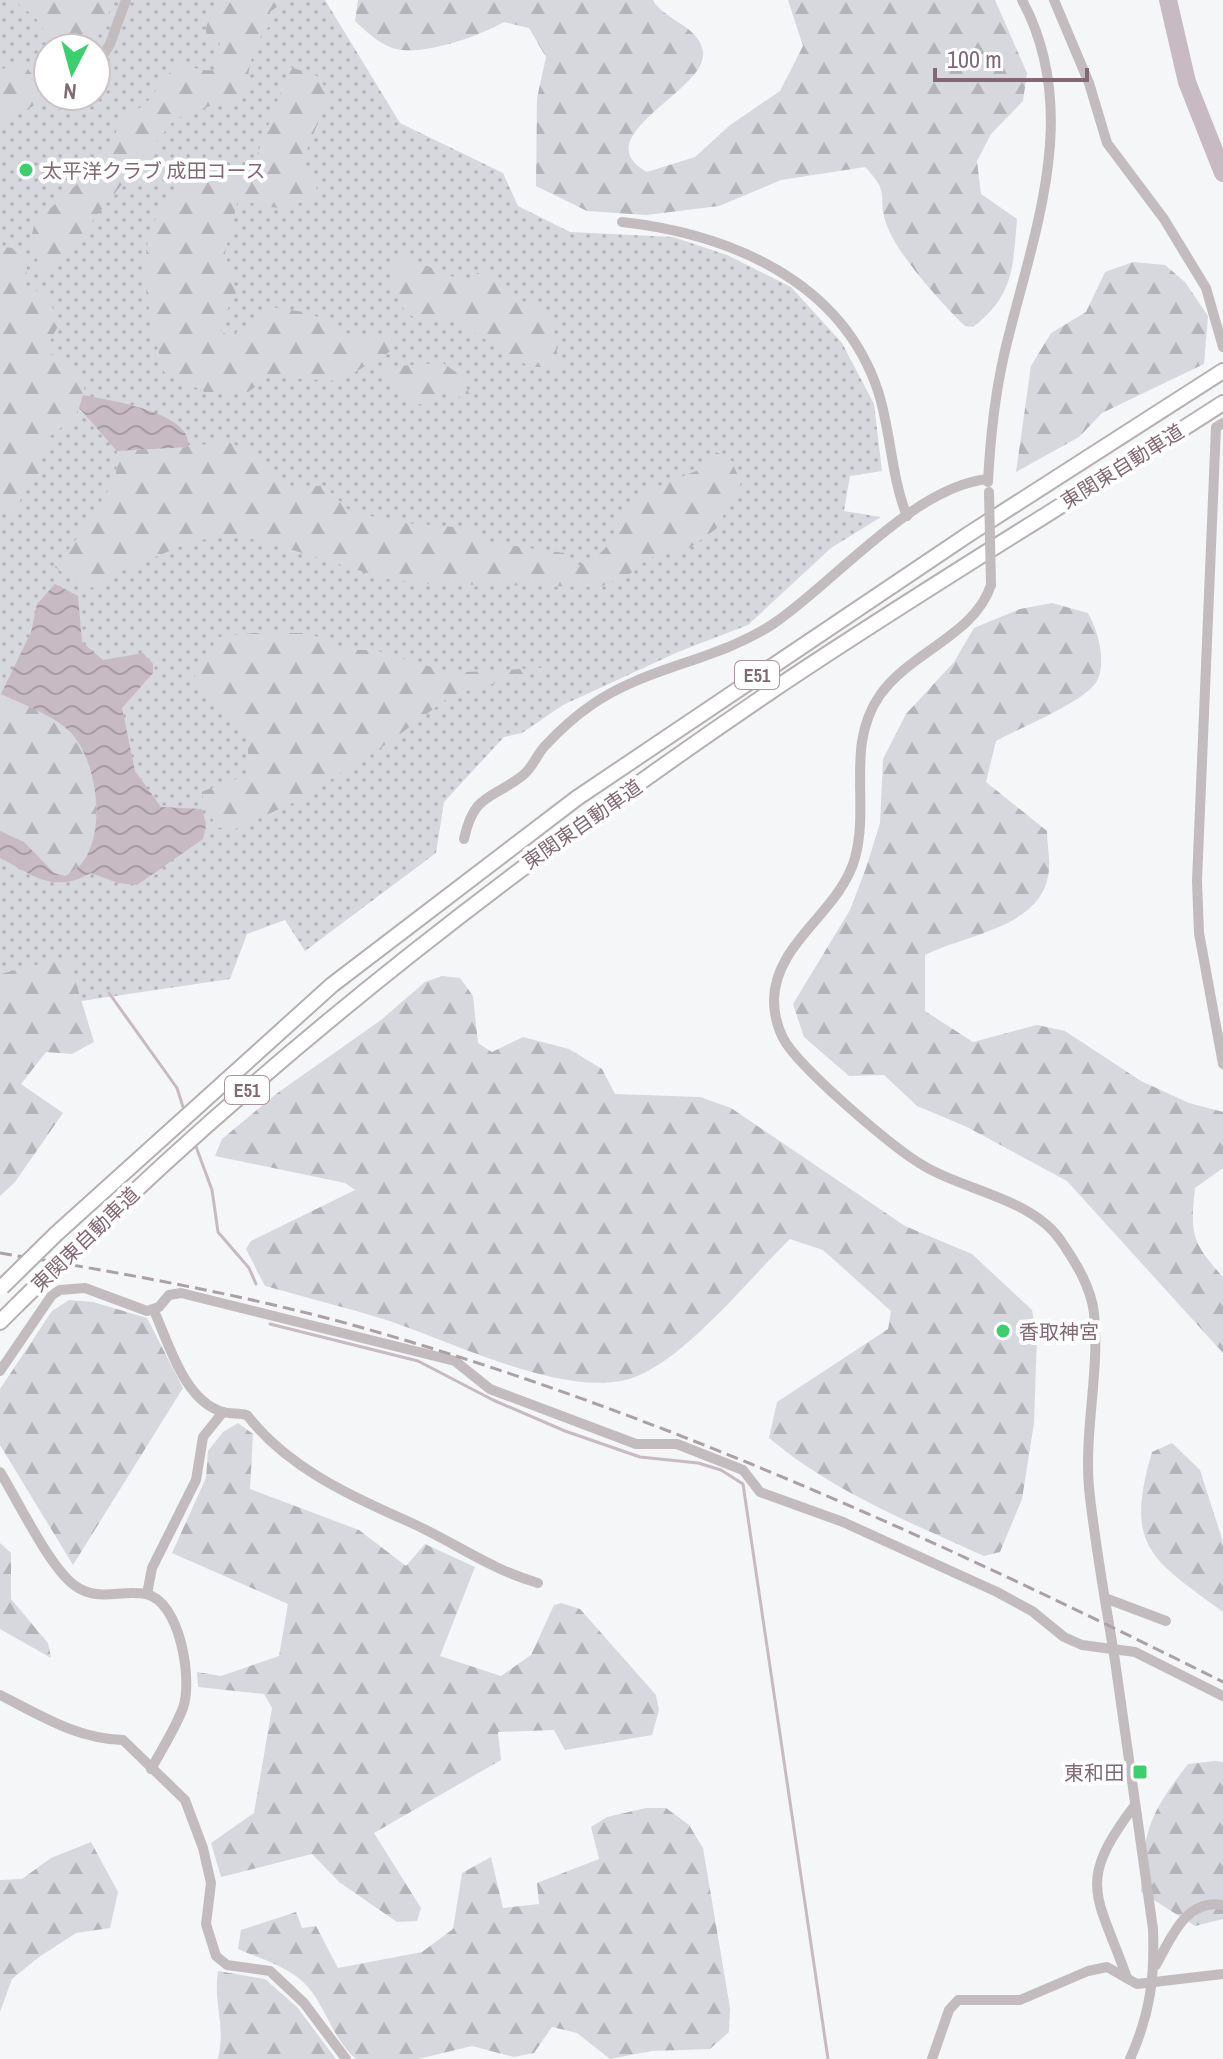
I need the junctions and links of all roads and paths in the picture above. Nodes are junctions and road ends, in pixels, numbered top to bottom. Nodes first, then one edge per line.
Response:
1 (126, 0) edge
2 (1022, 0) edge
3 (1054, 0) edge
4 (112, 38) edge
5 (622, 222) dead end
6 (1223, 347) edge
7 (1223, 371) edge
8 (1223, 403) edge
9 (1223, 423) edge
10 (988, 479) junction
11 (907, 516) junction
12 (464, 839) dead end
13 (1223, 1064) edge
14 (1, 1288) edge
15 (154, 1311) junction
16 (0, 1322) edge
17 (0, 1371) edge
18 (223, 1412) junction
19 (0, 1472) edge
20 (538, 1583) dead end
21 (147, 1594) junction
22 (1105, 1598) junction
23 (1166, 1621) dead end
24 (1113, 1649) junction
25 (0, 1695) edge
26 (1223, 1696) edge
27 (151, 1769) junction
28 (1135, 1805) junction
29 (1223, 1905) edge
30 (1155, 1967) junction
31 (1223, 1974) edge
32 (1127, 1978) junction
33 (1154, 1982) junction
34 (1134, 2057) edge
35 (346, 2059) edge
36 (932, 2059) edge

1 - 4 street
2 - 10 street
3 - 6 street
5 - 11 street
7 - 14 highway, 東関東自動車道 / E51, bridge
8 - 16 highway, 東関東自動車道 / E51, bridge
9 - 13 street
10 - 11 street
10 - 22 street, bridge
11 - 12 street
15 - 17 street
15 - 18 street
15 - 24 street
18 - 20 street
18 - 21 street
19 - 21 street
21 - 27 street
22 - 23 street
22 - 24 street
24 - 26 street
24 - 28 street
25 - 27 street
27 - 35 street
28 - 30 street
28 - 32 street
29 - 30 street
30 - 33 street
31 - 33 street
32 - 33 street
32 - 36 street
33 - 34 street

